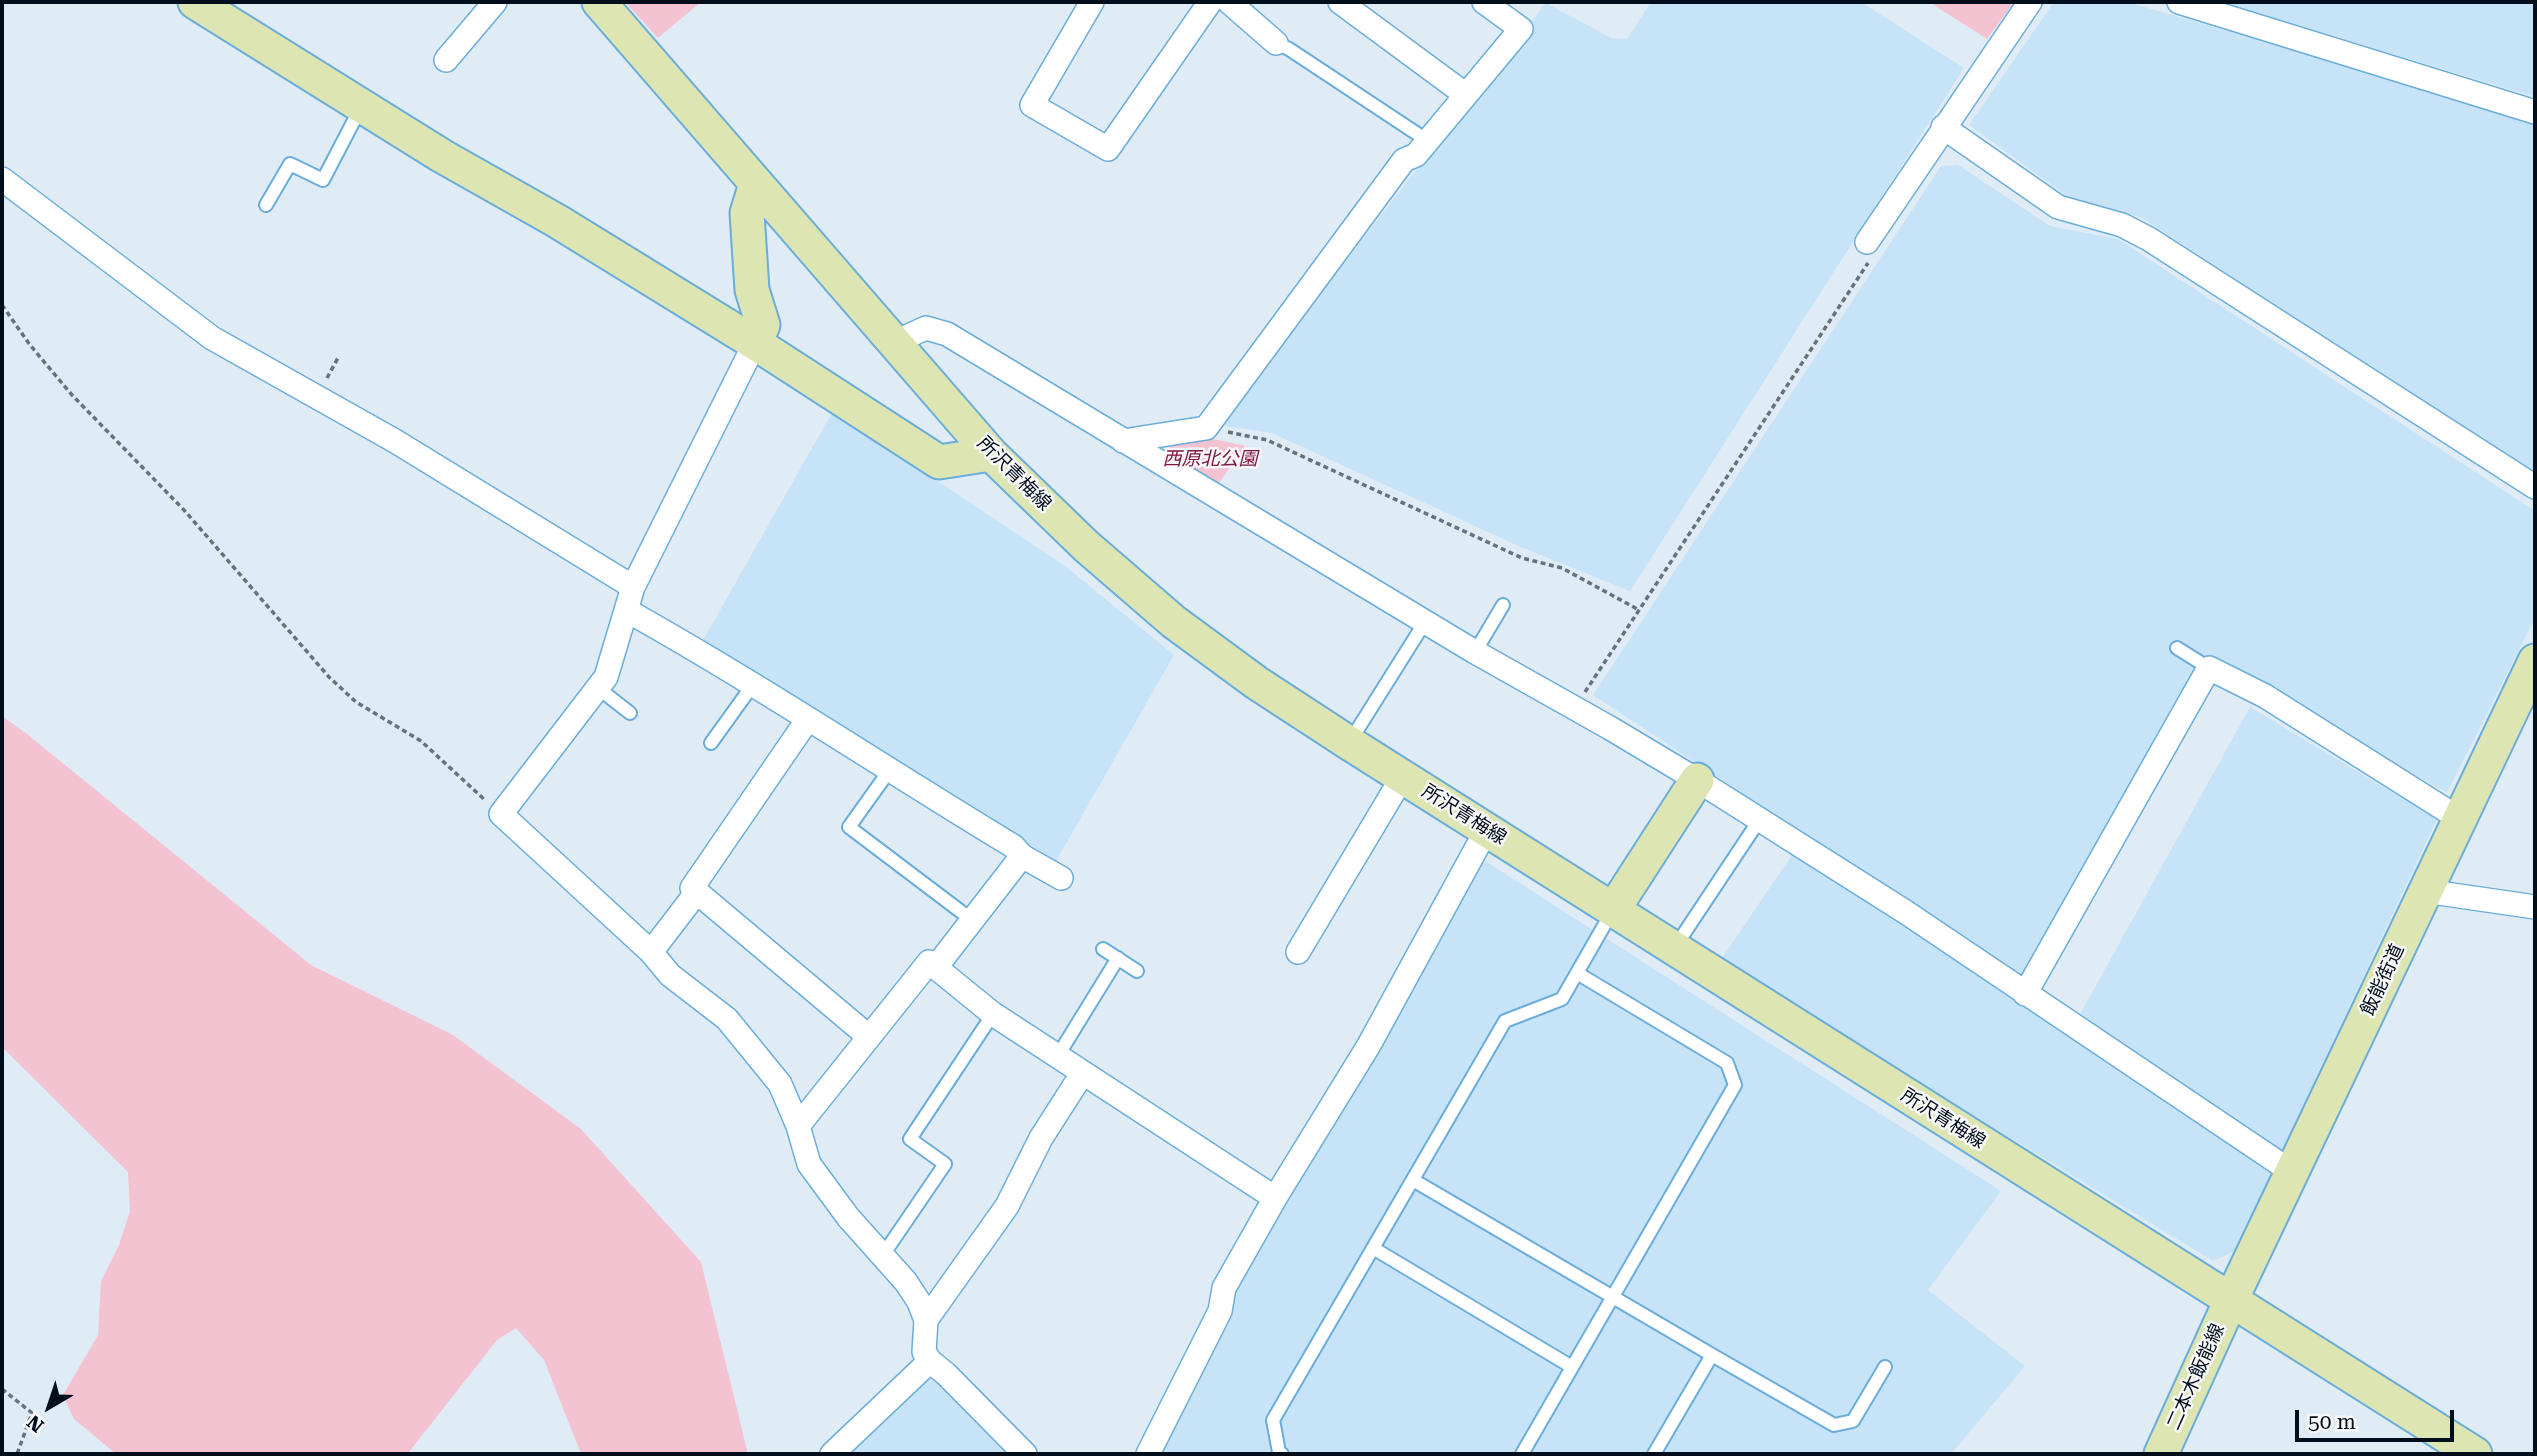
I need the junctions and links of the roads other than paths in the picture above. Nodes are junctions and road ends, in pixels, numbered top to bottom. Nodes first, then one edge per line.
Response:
1 (195, 2) edge
2 (495, 2) edge
3 (598, 2) edge
4 (1093, 2) edge
5 (1210, 2) edge
6 (1229, 2) edge
7 (1340, 2) edge
8 (1484, 2) edge
9 (2030, 2) edge
10 (2179, 2) edge
11 (1276, 43) joint
12 (446, 60) dead end
13 (1466, 95) junction
14 (362, 106) junction
15 (2535, 112) edge
16 (1943, 127) junction
17 (1429, 141) junction
18 (2, 179) edge
19 (756, 184) junction
20 (266, 205) dead end
21 (1868, 252) road end
22 (755, 342) junction
23 (895, 342) junction
24 (1122, 441) junction
25 (991, 454) junction
26 (2535, 487) edge
27 (633, 587) junction
28 (1503, 605) dead end
29 (626, 610) junction
30 (1425, 622) junction
31 (2177, 648) dead end
32 (1475, 652) junction
33 (2535, 661) edge
34 (2209, 668) junction
35 (752, 686) junction
36 (598, 688) junction
37 (630, 713) dead end
38 (808, 719) junction
39 (711, 743) dead end
40 (1349, 743) junction
41 (889, 771) junction
42 (1403, 776) junction
43 (1698, 780) junction
44 (1760, 819) junction
45 (2460, 819) junction
46 (1487, 829) junction
47 (1022, 856) junction
48 (1061, 878) dead end
49 (2425, 891) junction
50 (697, 892) junction
51 (2535, 907) edge
52 (1613, 909) junction
53 (971, 920) junction
54 (1103, 948) dead end
55 (1673, 950) junction
56 (650, 951) junction
57 (1298, 953) dead end
58 (1118, 958) junction
59 (936, 967) junction
60 (1137, 971) dead end
61 (1577, 974) junction
62 (2025, 993) junction
63 (993, 1014) junction
64 (868, 1035) junction
65 (1058, 1058) junction
66 (1082, 1074) junction
67 (798, 1126) junction
68 (2292, 1172) junction
69 (1413, 1180) junction
70 (1275, 1198) junction
71 (1373, 1248) junction
72 (883, 1255) junction
73 (1612, 1296) junction
74 (2231, 1300) junction
75 (926, 1320) junction
76 (1712, 1355) junction
77 (930, 1361) junction
78 (1572, 1367) junction
79 (1885, 1367) dead end
80 (832, 1454) edge
81 (1025, 1454) edge
82 (1148, 1454) edge
83 (1282, 1454) edge
84 (1522, 1454) edge
85 (1654, 1454) edge
86 (2161, 1454) edge
87 (2475, 1454) edge

1 - 14 main road
2 - 12 street
3 - 19 main road, 所沢青梅線
4 - 5 street
6 - 11 street
7 - 13 street
8 - 13 street
9 - 16 street
10 - 15 street
11 - 17 lane
13 - 17 street
14 - 20 lane
14 - 22 main road
16 - 21 street
16 - 26 street
17 - 24 street
18 - 27 street
19 - 22 main road
19 - 23 main road, 所沢青梅線
22 - 25 main road
22 - 27 street
23 - 24 street
23 - 25 main road, 所沢青梅線
24 - 30 street
25 - 40 main road, 所沢青梅線
27 - 29 street
28 - 32 lane
29 - 35 street
29 - 36 street
30 - 32 street
30 - 40 lane
31 - 34 lane
32 - 43 street
33 - 45 main road, 飯能街道
34 - 45 street
34 - 62 street
35 - 38 street
35 - 39 lane
36 - 37 lane
36 - 56 street
38 - 41 street
38 - 50 street
40 - 42 main road, 所沢青梅線
41 - 47 street
41 - 53 lane
42 - 46 main road, 所沢青梅線
42 - 57 street
43 - 44 street
43 - 52 main road
44 - 55 lane
44 - 62 street
45 - 49 main road, 飯能街道
46 - 52 main road, 所沢青梅線
46 - 70 street
47 - 48 street
47 - 53 street
49 - 51 street
49 - 68 main road, 飯能街道
50 - 56 street
50 - 64 street
52 - 55 main road, 所沢青梅線
52 - 61 lane
53 - 59 street
54 - 58 lane
55 - 74 main road, 所沢青梅線
56 - 67 street
58 - 60 lane
58 - 65 lane
59 - 63 street
59 - 64 street
61 - 69 lane
61 - 73 lane
62 - 68 street
63 - 65 street
63 - 72 lane
64 - 67 street
65 - 66 street
66 - 70 street
66 - 75 street
67 - 72 street
68 - 74 main road, 飯能街道
69 - 71 lane
69 - 73 lane
70 - 82 street
71 - 78 lane
71 - 83 lane
72 - 75 street
73 - 76 lane
73 - 78 lane
74 - 86 main road, 二本木飯能線
74 - 87 main road, 所沢青梅線
75 - 77 street
76 - 79 lane
76 - 85 lane
77 - 80 street
77 - 81 street
78 - 84 lane

